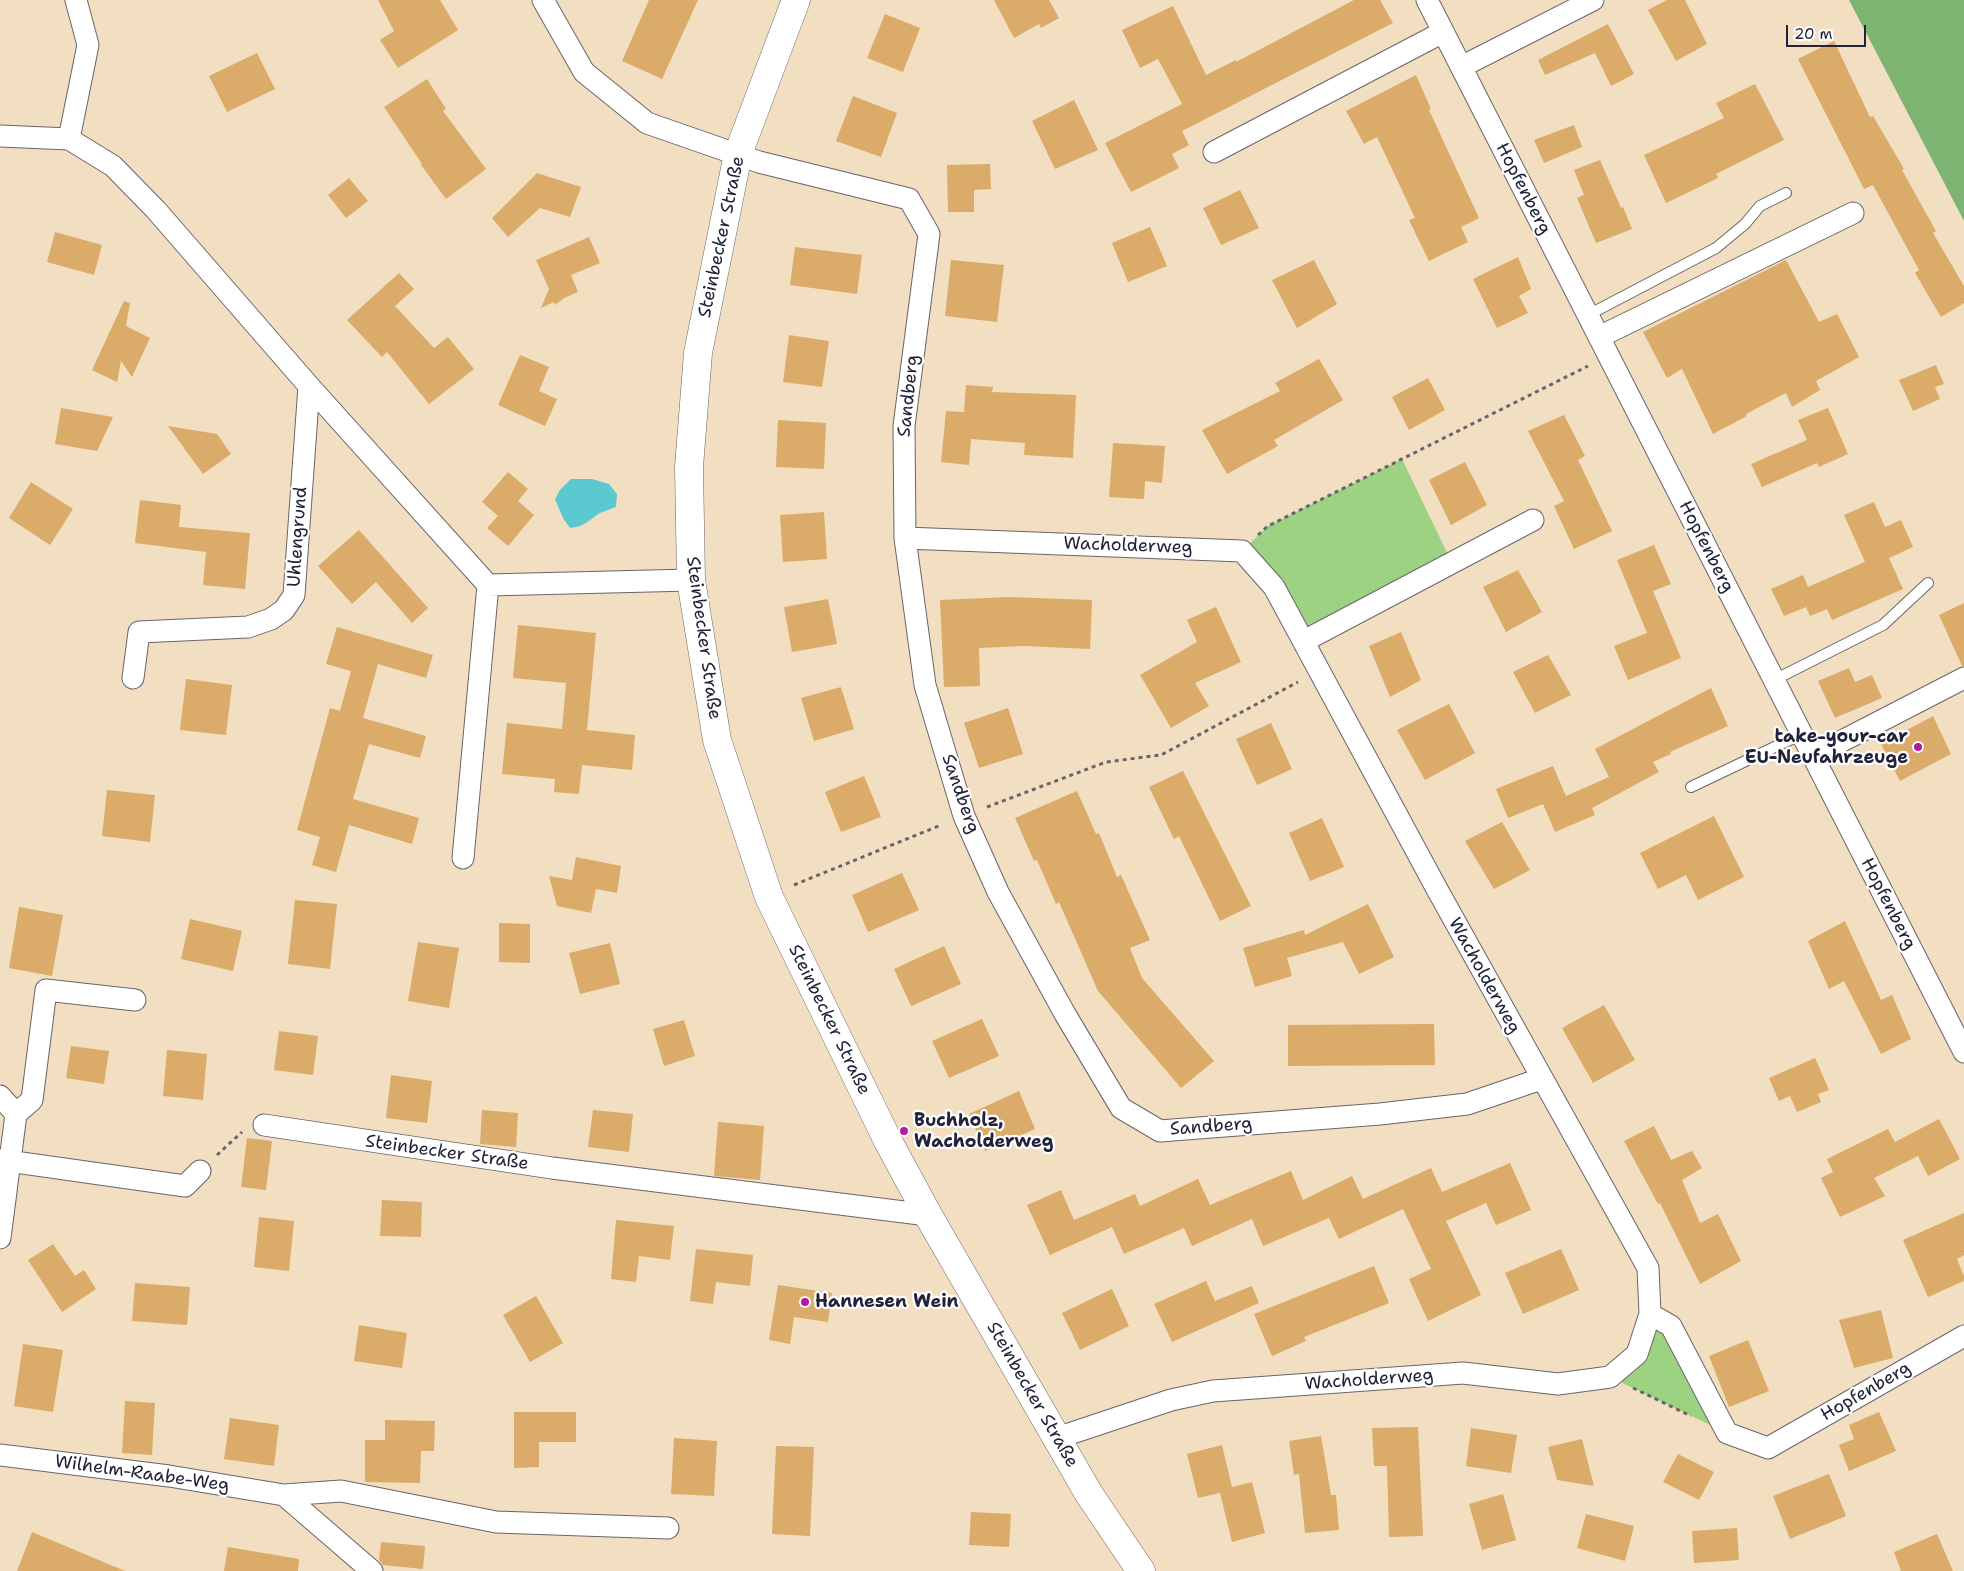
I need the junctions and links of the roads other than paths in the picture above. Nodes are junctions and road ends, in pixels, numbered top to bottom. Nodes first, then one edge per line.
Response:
1 (76, 0) edge
2 (543, 0) edge
3 (796, 0) edge
4 (1427, 0) edge
5 (1594, 0) edge
6 (1443, 32) junction
7 (1461, 67) junction
8 (0, 136) edge
9 (69, 140) junction
10 (1214, 152) dead end
11 (738, 154) junction
12 (1786, 193) dead end
13 (1853, 213) dead end
14 (1588, 315) junction
15 (1599, 337) junction
16 (309, 386) junction
17 (1533, 520) dead end
18 (905, 538) junction
19 (691, 580) junction
20 (1928, 583) dead end
21 (488, 584) junction
22 (1304, 641) junction
23 (133, 678) dead end
24 (1964, 678) edge
25 (1774, 680) junction
26 (1802, 734) junction
27 (1813, 756) junction
28 (1691, 787) dead end
29 (463, 858) dead end
30 (135, 1000) dead end
31 (1964, 1052) edge
32 (1541, 1079) junction
33 (0, 1096) edge
34 (16, 1114) junction
35 (264, 1125) road end
36 (5, 1161) edge
37 (200, 1171) road end
38 (928, 1215) junction
39 (0, 1238) edge
40 (1650, 1314) junction
41 (1964, 1336) edge
42 (1057, 1438) junction
43 (0, 1455) edge
44 (284, 1495) junction
45 (668, 1528) dead end
46 (372, 1571) edge
47 (1141, 1571) edge

1 - 9 street
2 - 11 street, Sandberg
3 - 11 street, Steinbecker Straße
4 - 6 street, Hopfenberg
5 - 7 street
6 - 7 street, Hopfenberg
6 - 10 street
7 - 14 street, Hopfenberg
8 - 9 street
9 - 16 street
11 - 18 street, Sandberg
11 - 19 street, Steinbecker Straße
12 - 14 lane
13 - 15 street
14 - 15 street, Hopfenberg
15 - 25 street, Hopfenberg
16 - 21 street
16 - 23 street, Uhlengrund
17 - 22 street
18 - 22 street, Wacholderweg
18 - 32 street, Sandberg
19 - 21 street
19 - 38 street, Steinbecker Straße
20 - 25 lane
21 - 29 street
22 - 32 street, Wacholderweg
24 - 27 street
25 - 26 street, Hopfenberg
26 - 27 street, Hopfenberg
26 - 28 lane
27 - 31 street, Hopfenberg
30 - 34 street
32 - 40 street, Wacholderweg
33 - 34 street
34 - 36 street
35 - 38 street, Steinbecker Straße
36 - 37 street
36 - 39 street
38 - 42 street, Steinbecker Straße
40 - 41 street, Hopfenberg
40 - 42 street, Wacholderweg
42 - 47 street, Steinbecker Straße
43 - 44 street, Wilhelm-Raabe-Weg
44 - 45 street, Wilhelm-Raabe-Weg
44 - 46 street

